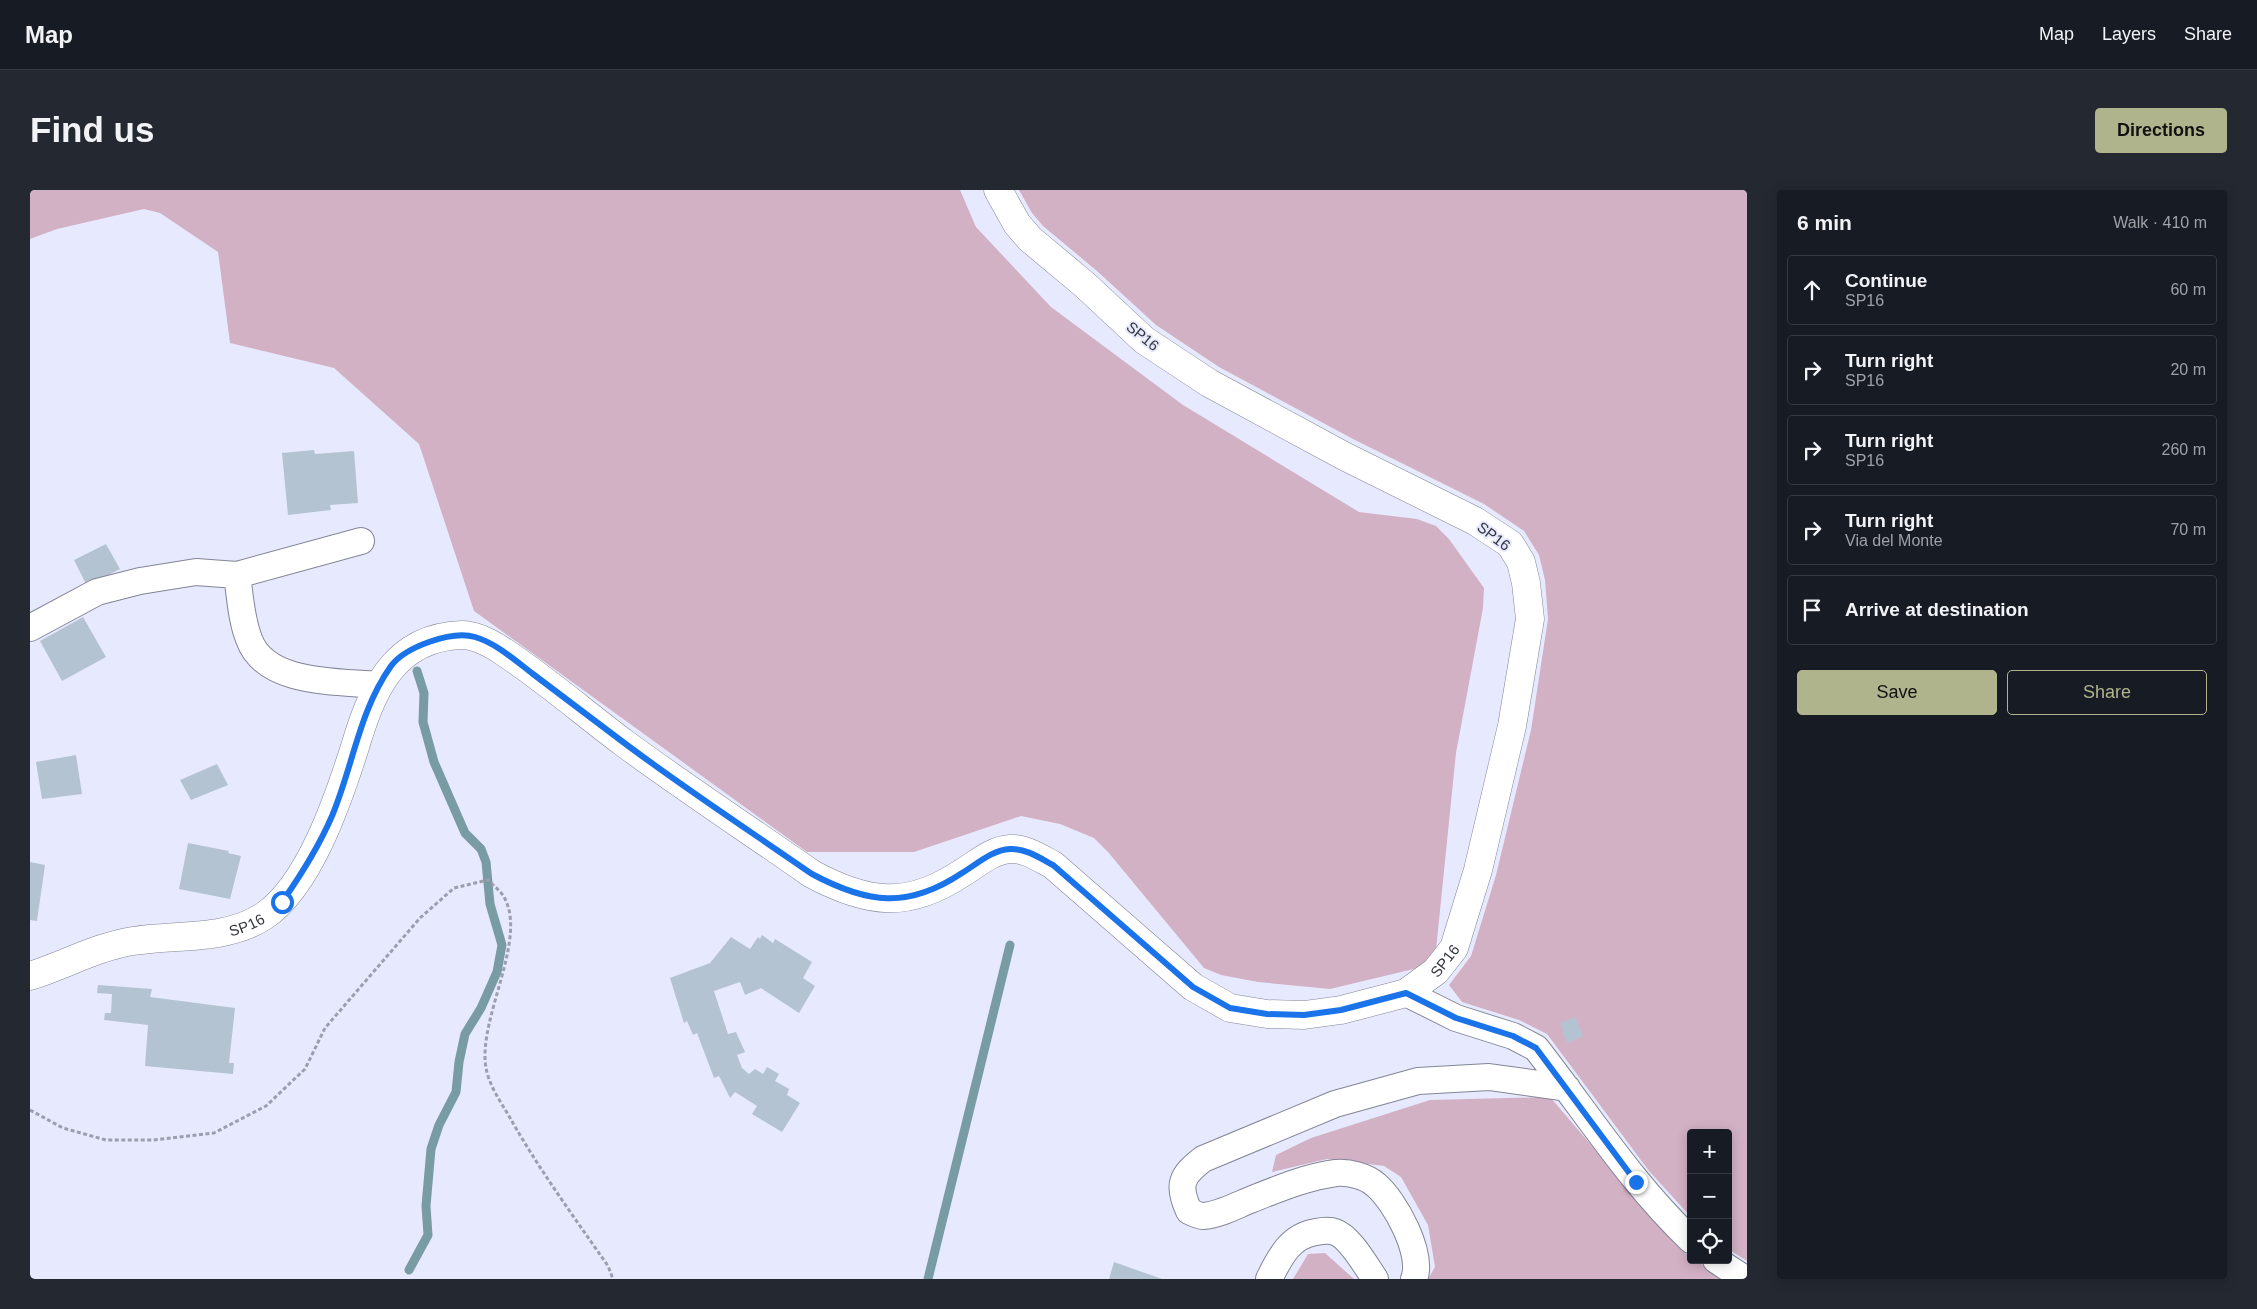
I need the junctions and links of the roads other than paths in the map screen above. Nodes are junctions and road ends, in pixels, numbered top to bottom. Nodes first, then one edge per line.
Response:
1 (998, 190) edge
2 (361, 541) dead end
3 (237, 574) junction
4 (30, 628) edge
5 (378, 685) junction
6 (30, 976) edge
7 (1406, 993) junction
8 (1567, 1088) junction
9 (1687, 1236) edge
10 (1722, 1264) edge
11 (1269, 1279) edge
12 (1376, 1279) edge
13 (1414, 1279) edge
14 (1745, 1279) edge

1 - 7 street, SP16 / SP16
2 - 3 street
3 - 4 street
3 - 5 street
5 - 6 street, SP16 / SP16
5 - 7 street, SP16 / SP16
7 - 8 street
8 - 9 street
8 - 13 street
10 - 14 street
11 - 12 street

